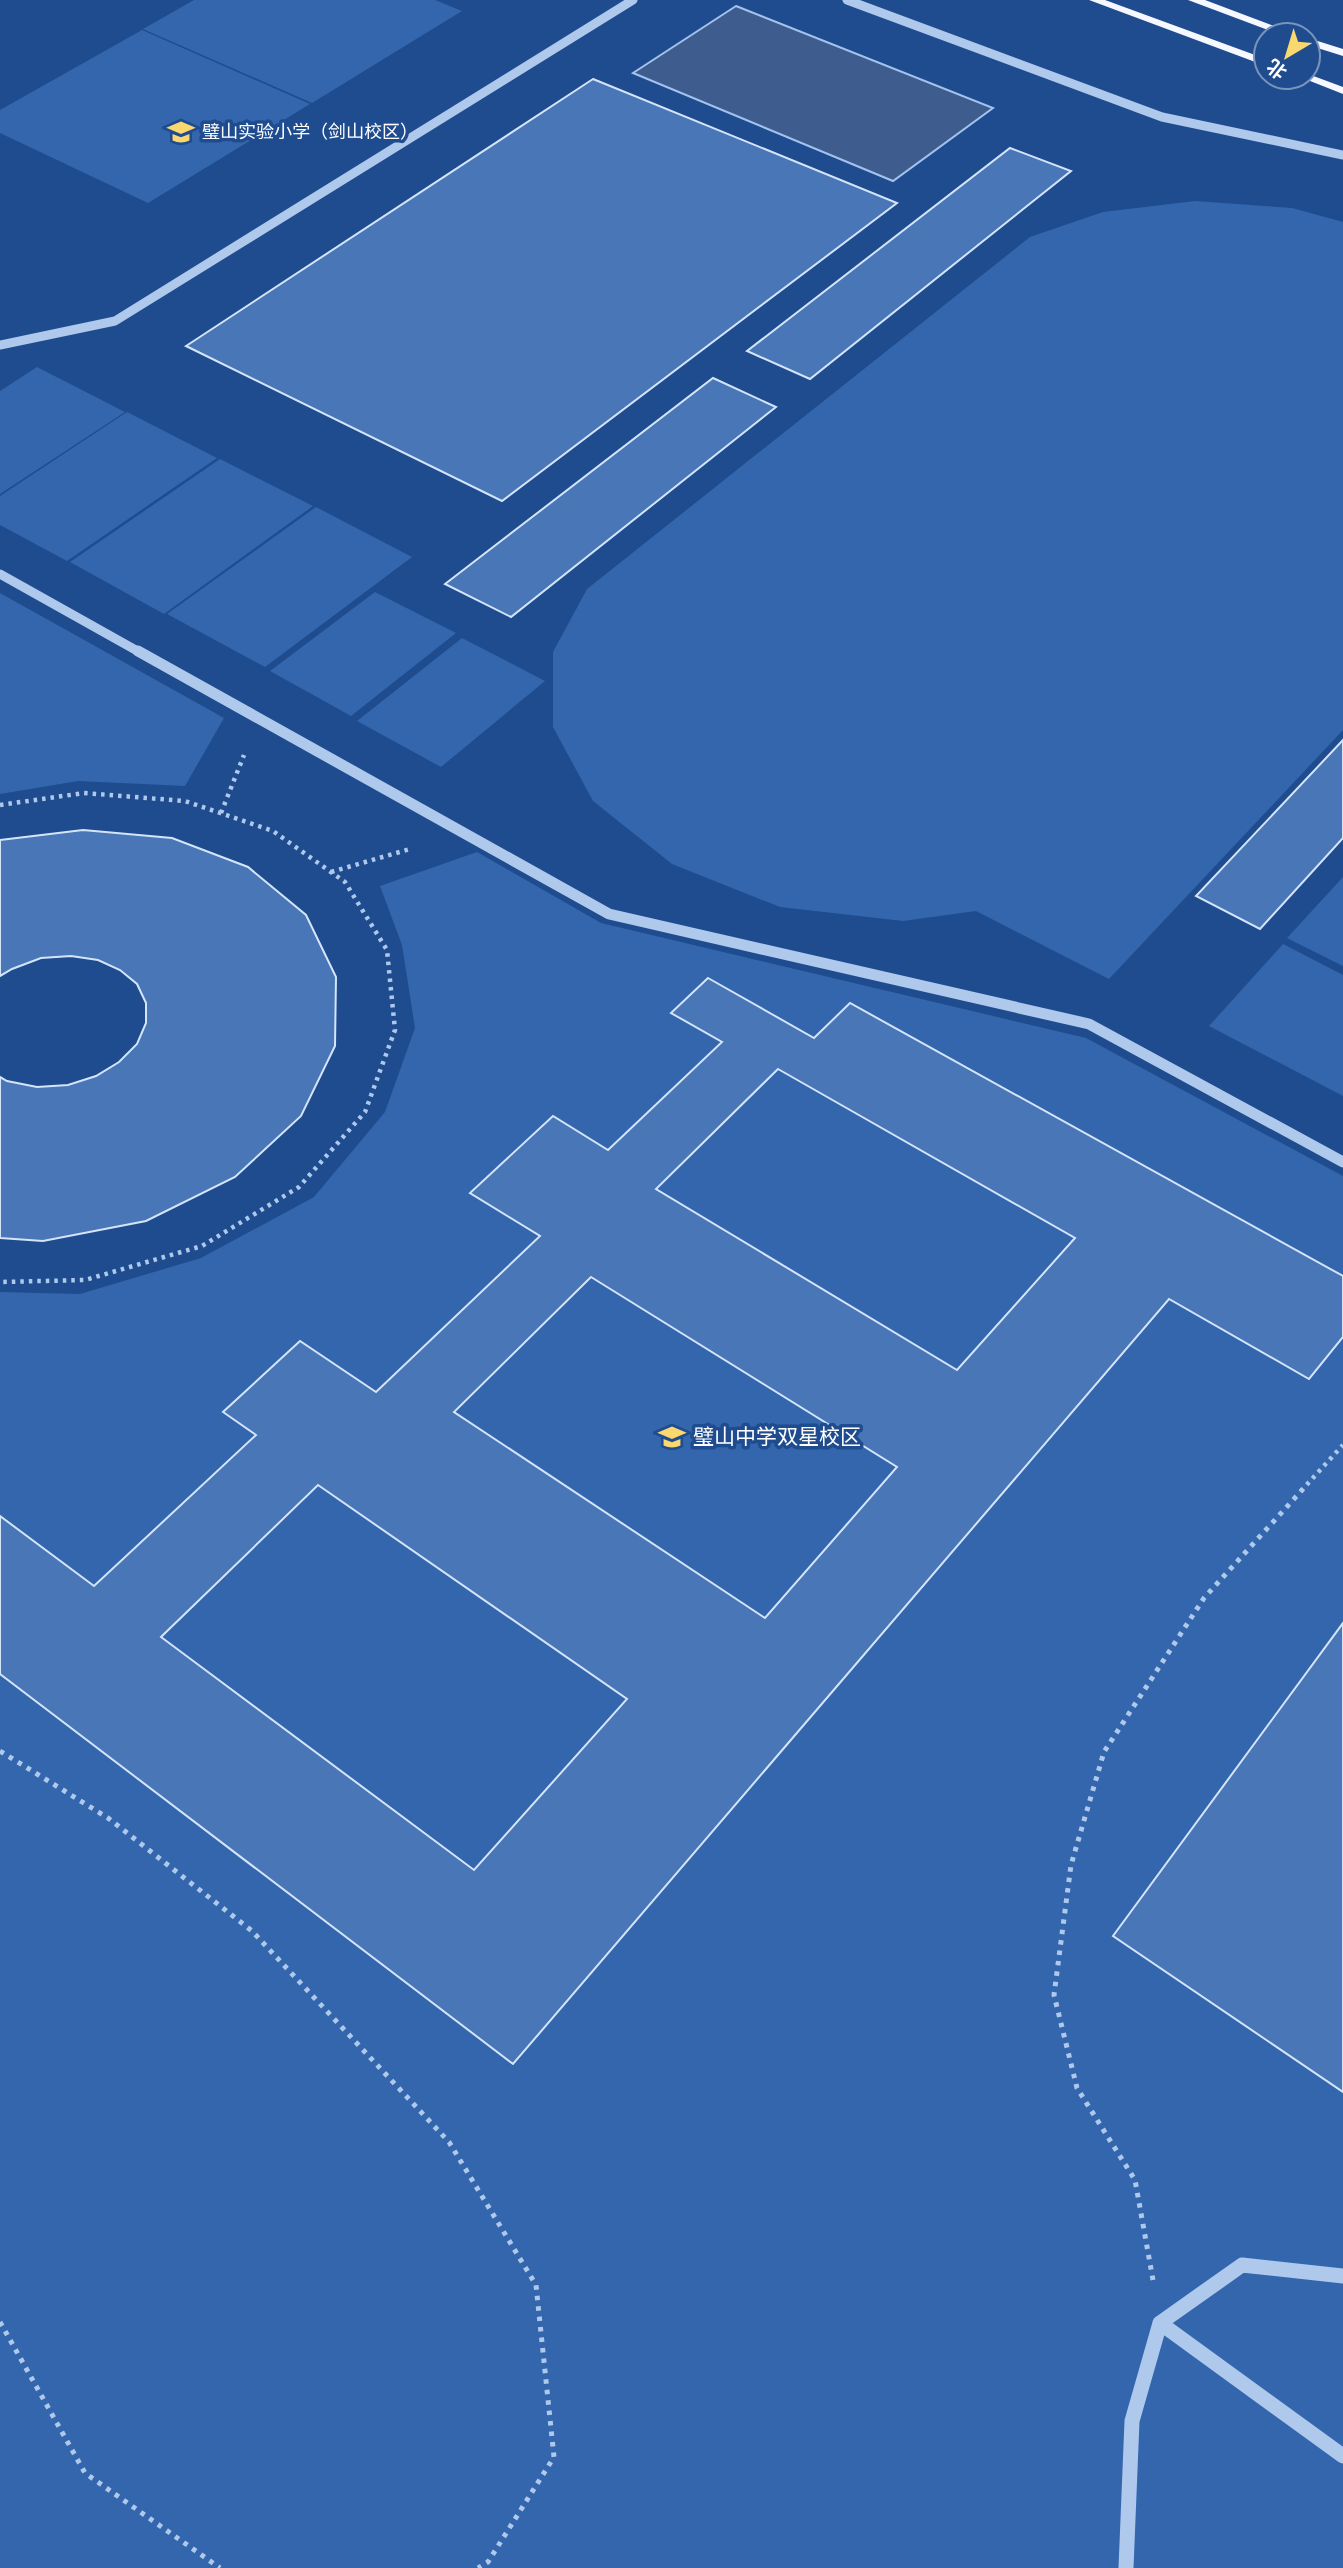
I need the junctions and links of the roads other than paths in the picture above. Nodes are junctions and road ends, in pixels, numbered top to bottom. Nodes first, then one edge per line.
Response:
1 (633, 0) edge
2 (847, 0) edge
3 (1095, 0) edge
4 (1194, 0) edge
5 (1253, 21) edge
6 (1322, 46) edge
7 (1343, 53) edge
8 (1252, 57) edge
9 (1322, 83) edge
10 (1343, 91) edge
11 (1343, 155) edge
12 (0, 345) edge
13 (0, 574) edge
14 (1343, 1162) edge
15 (1343, 2276) edge
16 (1160, 2323) junction
17 (1343, 2456) edge
18 (1126, 2568) edge

1 - 12 street
2 - 11 street
3 - 8 main road
4 - 5 main road
6 - 7 main road
9 - 10 main road
13 - 14 street
15 - 16 street
16 - 17 street
16 - 18 street

